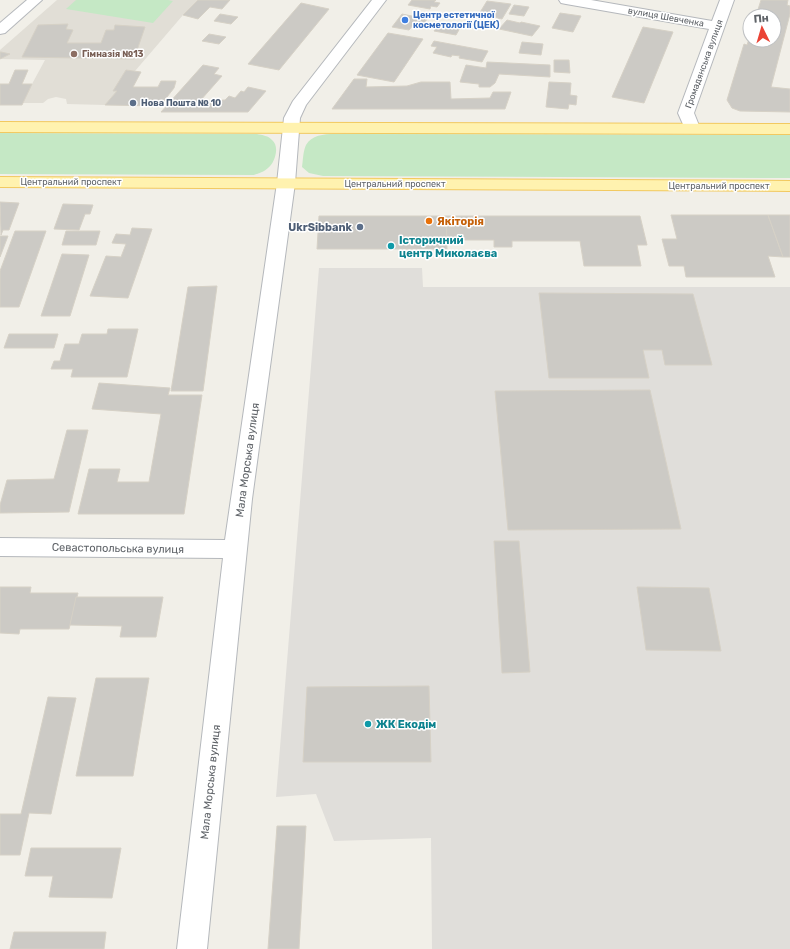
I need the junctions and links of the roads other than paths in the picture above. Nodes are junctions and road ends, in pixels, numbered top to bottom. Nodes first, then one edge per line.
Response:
1 (35, 0) edge
2 (379, 0) edge
3 (566, 0) edge
4 (727, 0) edge
5 (718, 26) junction
6 (0, 30) edge
7 (0, 127) edge
8 (291, 128) junction
9 (692, 128) junction
10 (790, 129) edge
11 (0, 182) edge
12 (286, 183) junction
13 (790, 186) edge
14 (0, 547) edge
15 (236, 549) junction
16 (192, 949) edge

1 - 6 street
2 - 8 street, Мала Морська вулиця
3 - 5 street, вулиця Шевченка
4 - 5 street, Громадянська вулиця
5 - 9 street, Громадянська вулиця
7 - 8 main road
8 - 9 main road
8 - 12 street, Мала Морська вулиця
9 - 10 main road
11 - 12 main road, Центральний проспект
12 - 13 main road, Центральний проспект
12 - 15 street, Мала Морська вулиця
14 - 15 street, Севастопольська вулиця
15 - 16 street, Мала Морська вулиця

